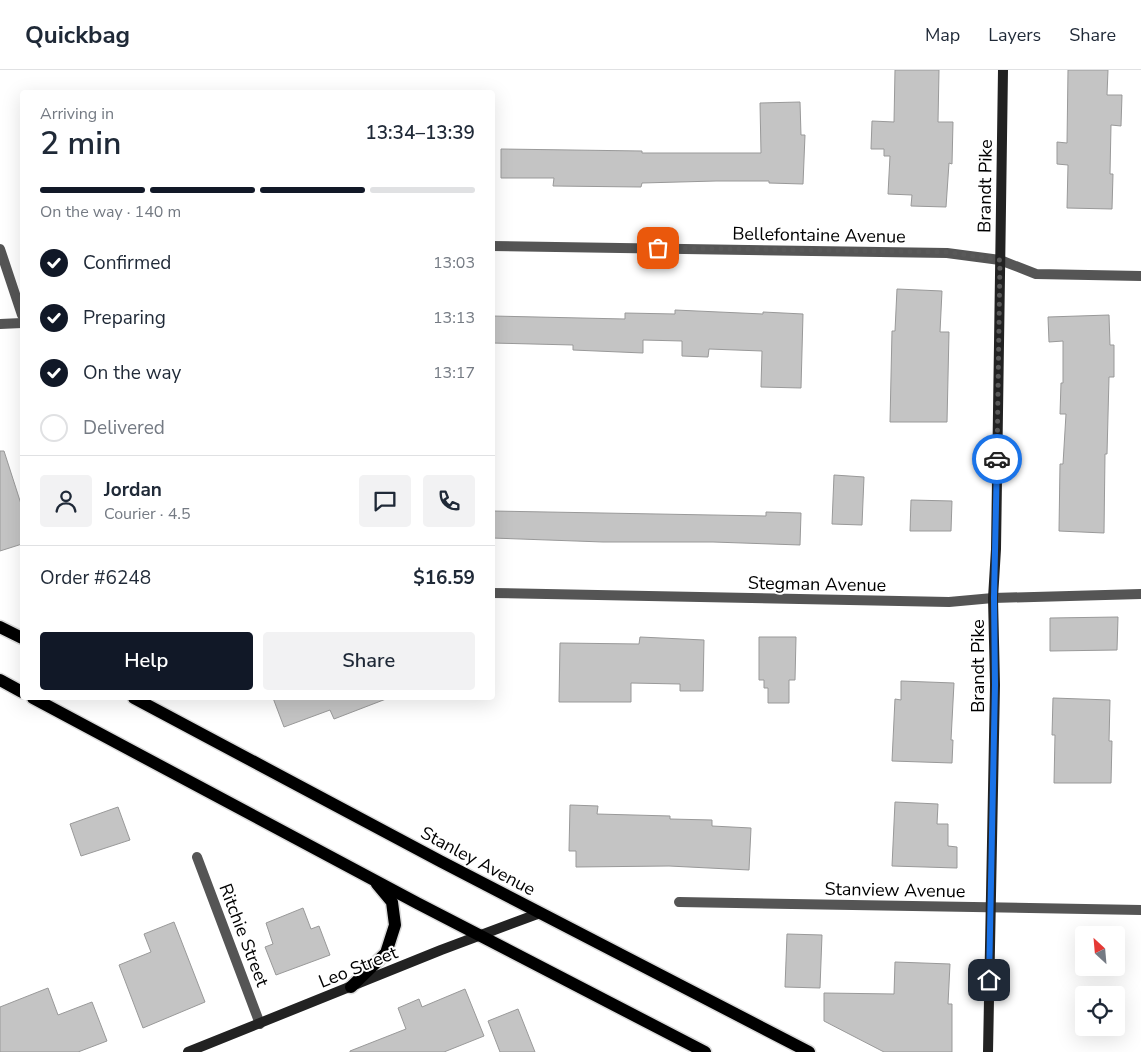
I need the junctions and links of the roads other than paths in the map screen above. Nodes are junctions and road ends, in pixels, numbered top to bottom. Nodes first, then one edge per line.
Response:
1 (1003, 70) edge
2 (495, 246) edge
3 (0, 249) edge
4 (1000, 260) junction
5 (1141, 276) edge
6 (20, 309) edge
7 (0, 324) edge
8 (20, 324) edge
9 (495, 594) edge
10 (1141, 594) edge
11 (994, 598) junction
12 (0, 627) edge
13 (20, 637) edge
14 (0, 680) edge
15 (20, 691) edge
16 (37, 700) edge
17 (138, 700) edge
18 (197, 857) dead end
19 (372, 879) junction
20 (680, 902) dead end
21 (990, 907) junction
22 (1141, 910) edge
23 (540, 913) junction
24 (481, 936) junction
25 (352, 988) junction
26 (260, 1024) junction
27 (188, 1052) edge
28 (705, 1052) edge
29 (809, 1052) edge
30 (988, 1052) edge

1 - 4 main road, Brandt Pike
2 - 4 street, Bellefontaine Avenue
3 - 6 street
4 - 5 street, Bellefontaine Avenue
4 - 11 main road, Brandt Pike
7 - 8 street
9 - 11 street, Stegman Avenue
10 - 11 street, Stegman Avenue
11 - 21 main road, Brandt Pike
12 - 13 main road
14 - 15 main road
16 - 19 main road
17 - 23 main road, Stanley Avenue
18 - 26 street, Ritchie Street
19 - 24 main road
19 - 25 main road
20 - 21 street, Stanview Avenue
21 - 22 street, Stanview Avenue
21 - 30 main road, Brandt Pike
23 - 24 main road, Leo Street
23 - 29 main road, Stanley Avenue
24 - 25 main road, Leo Street
24 - 28 main road
25 - 26 main road, Leo Street
26 - 27 main road, Leo Street

